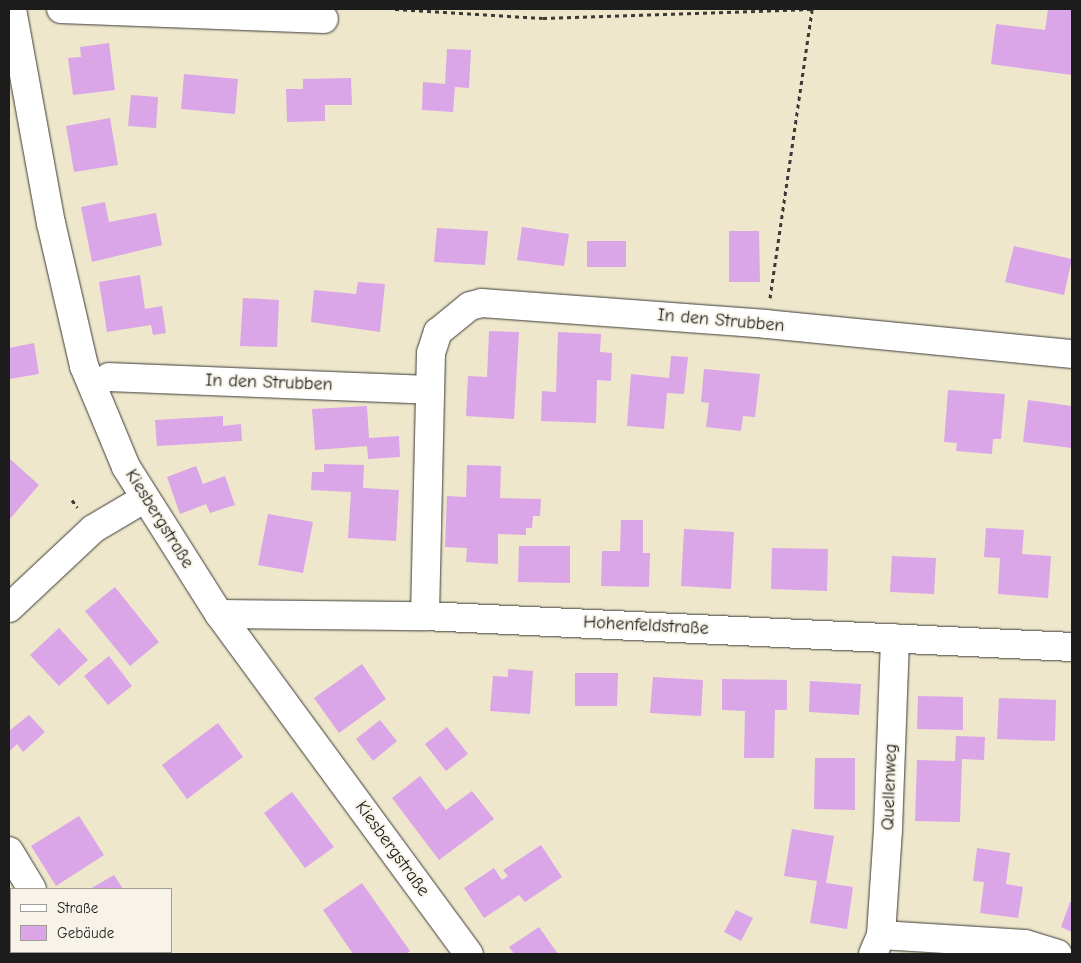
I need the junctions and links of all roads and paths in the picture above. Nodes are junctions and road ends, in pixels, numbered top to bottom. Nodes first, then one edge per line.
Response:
1 (12, 9) edge
2 (61, 9) edge
3 (395, 9) edge
4 (812, 9) edge
5 (324, 20) dead end
6 (18, 100) edge
7 (766, 324) junction
8 (1072, 354) edge
9 (109, 377) dead end
10 (428, 390) junction
11 (144, 499) junction
12 (9, 608) edge
13 (220, 614) junction
14 (425, 616) junction
15 (895, 638) junction
16 (1072, 647) edge
17 (9, 851) edge
18 (31, 888) edge
19 (877, 945) edge
20 (1052, 953) edge
21 (469, 954) edge

1 - 6 street, Kiesbergstraße
2 - 5 street
3 - 4 path
4 - 7 path
6 - 11 street, Kiesbergstraße
7 - 8 street, In den Strubben
7 - 10 street, In den Strubben
9 - 10 street, In den Strubben
10 - 14 street, In den Strubben
11 - 12 street
11 - 13 street, Kiesbergstraße
13 - 14 street, Hohenfeldstraße
13 - 21 street, Kiesbergstraße
14 - 15 street, Hohenfeldstraße
15 - 16 street, Hohenfeldstraße
15 - 19 street, Quellenweg
17 - 18 street
19 - 20 street, Quellenweg

